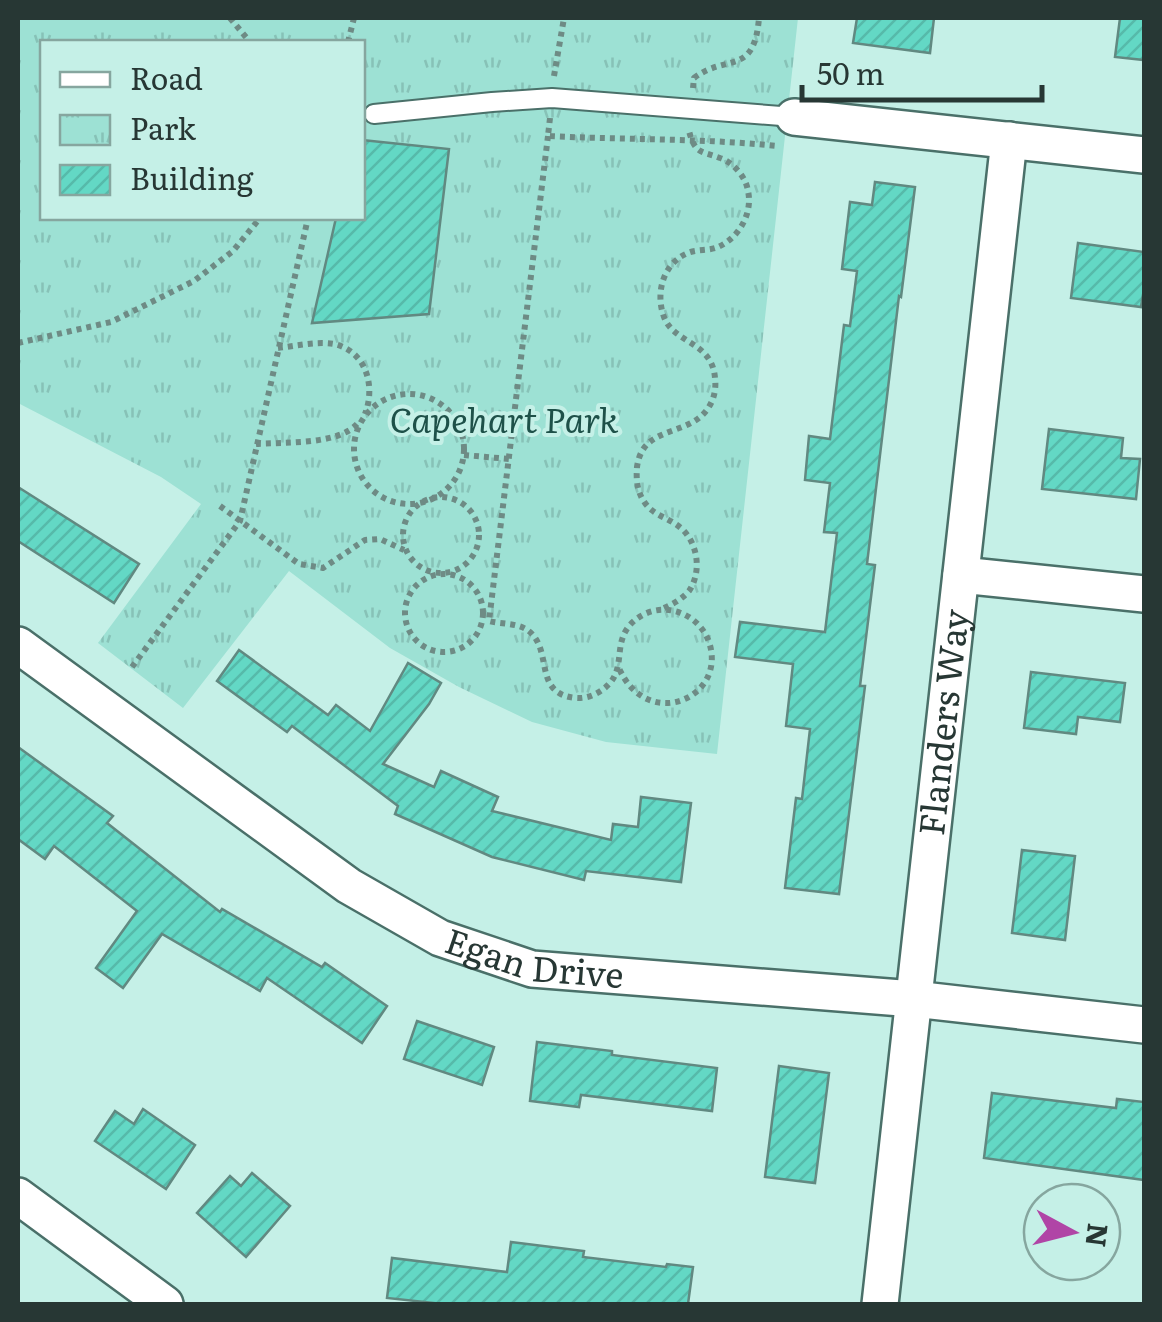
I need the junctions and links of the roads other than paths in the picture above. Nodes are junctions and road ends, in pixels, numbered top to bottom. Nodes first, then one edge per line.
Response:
1 (374, 114) dead end
2 (792, 132) joint
3 (1009, 140) junction
4 (1144, 155) edge
5 (961, 575) junction
6 (1144, 594) edge
7 (18, 645) edge
8 (914, 999) junction
9 (1144, 1025) edge
10 (18, 1196) edge
11 (165, 1304) edge
12 (880, 1304) edge

1 - 2 lane
2 - 3 street
3 - 4 street
3 - 5 street, Flanders Way
5 - 6 street
5 - 8 street, Flanders Way
7 - 8 street, Egan Drive
8 - 9 street, Egan Drive
8 - 12 street, Flanders Way
10 - 11 street

